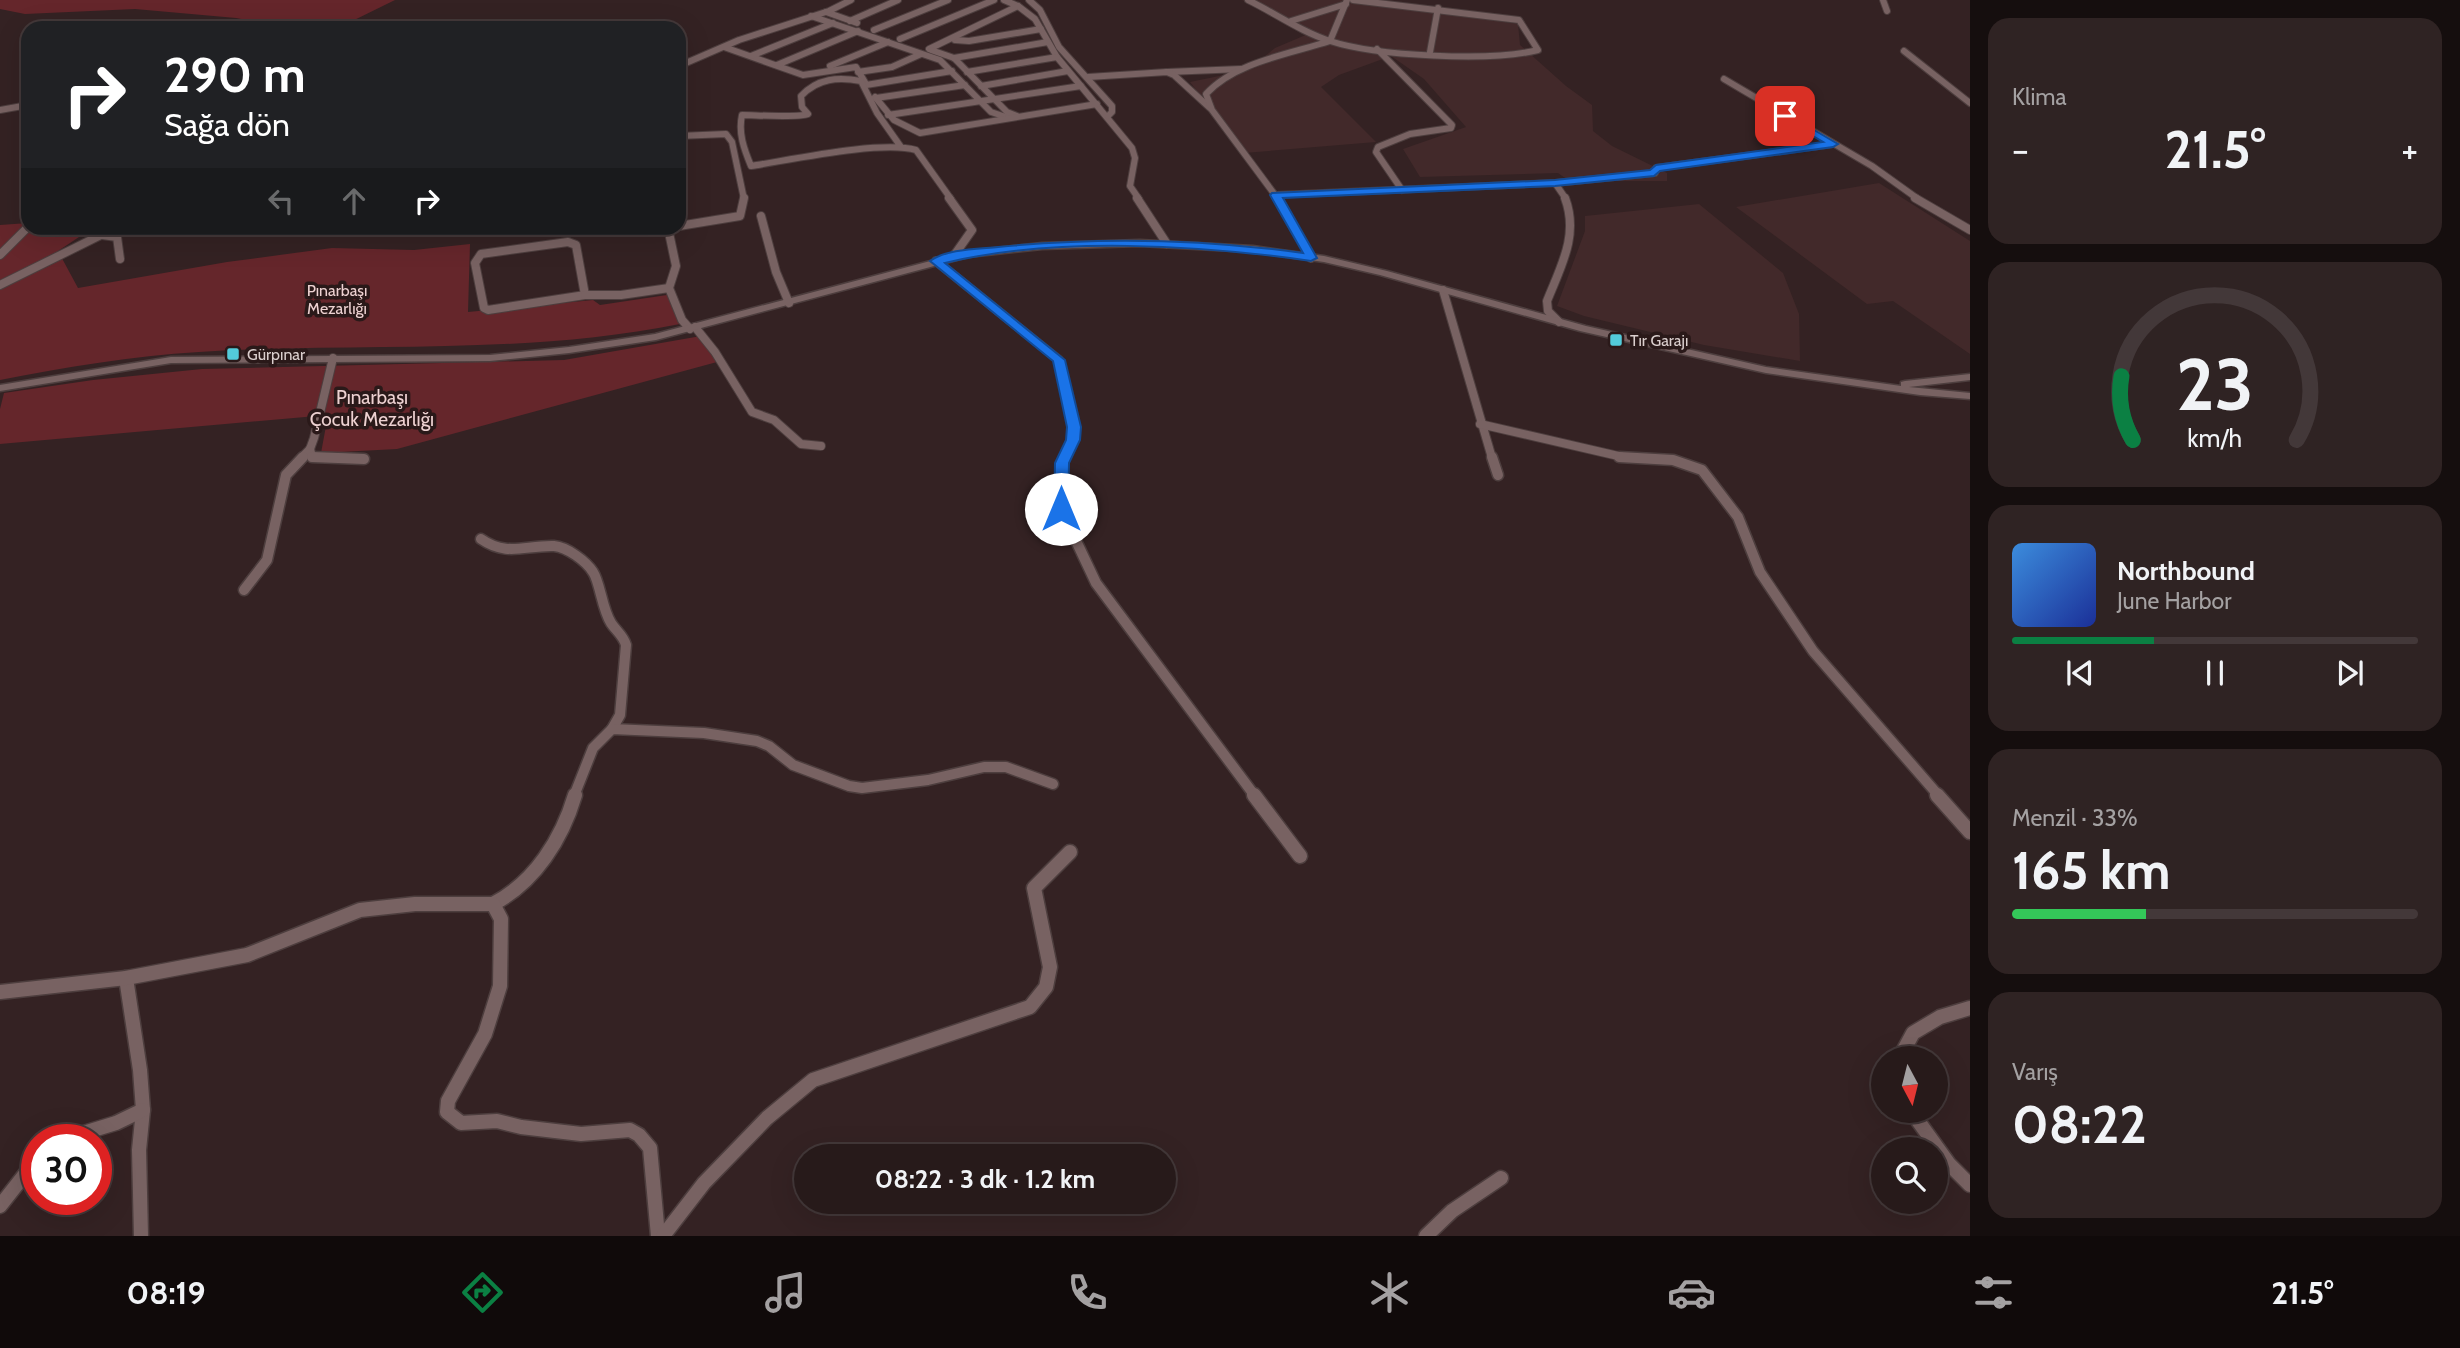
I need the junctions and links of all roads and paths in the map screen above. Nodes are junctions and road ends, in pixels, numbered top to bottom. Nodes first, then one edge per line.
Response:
1 (851, 0) edge
2 (898, 0) edge
3 (948, 0) edge
4 (994, 0) edge
5 (1004, 0) edge
6 (1029, 0) edge
7 (1248, 0) edge
8 (1269, 0) edge
9 (1353, 0) edge
10 (1883, 0) edge
11 (1346, 2) edge
12 (1255, 3) junction
13 (1018, 6) junction
14 (1438, 8) junction
15 (1887, 10) dead end
16 (826, 12) junction
17 (811, 16) junction
18 (1291, 20) junction
19 (850, 21) junction
20 (833, 23) junction
21 (1041, 29) junction
22 (874, 30) junction
23 (858, 31) junction
24 (900, 39) junction
25 (953, 40) junction
26 (1330, 41) junction
27 (888, 42) junction
28 (1048, 42) junction
29 (724, 47) junction
30 (929, 49) junction
31 (1377, 49) junction
32 (1904, 51) dead end
33 (1430, 52) junction
34 (922, 54) junction
35 (751, 56) junction
36 (1057, 57) junction
37 (954, 58) junction
38 (686, 63) edge
39 (777, 65) junction
40 (1248, 69) junction
41 (952, 71) junction
42 (1068, 71) junction
43 (858, 72) junction
44 (967, 72) junction
45 (1167, 72) junction
46 (815, 73) junction
47 (1088, 77) junction
48 (1724, 79) dead end
49 (866, 85) junction
50 (965, 85) junction
51 (981, 86) junction
52 (1081, 86) junction
53 (876, 98) junction
54 (994, 99) junction
55 (981, 101) junction
56 (1970, 103) edge
57 (1097, 104) junction
58 (21, 107) edge
59 (0, 110) edge
60 (1212, 110) junction
61 (888, 116) junction
62 (1108, 116) junction
63 (1016, 118) junction
64 (925, 133) junction
65 (686, 136) edge
66 (1833, 144) junction
67 (901, 147) junction
68 (916, 150) junction
69 (1555, 183) junction
70 (1402, 190) junction
71 (1276, 195) junction
72 (761, 216) dead end
73 (686, 225) edge
74 (1970, 230) edge
75 (21, 235) edge
76 (669, 235) edge
77 (96, 236) joint
78 (1167, 244) junction
79 (0, 255) edge
80 (953, 257) junction
81 (1311, 258) junction
82 (120, 259) dead end
83 (936, 261) junction
84 (0, 285) edge
85 (669, 288) junction
86 (1444, 290) junction
87 (584, 295) junction
88 (789, 303) junction
89 (1559, 322) junction
90 (692, 328) junction
91 (334, 358) junction
92 (1970, 377) edge
93 (1880, 386) junction
94 (0, 387) edge
95 (1970, 396) edge
96 (1480, 424) junction
97 (821, 446) dead end
98 (310, 449) junction
99 (364, 459) dead end
100 (1498, 475) dead end
101 (481, 539) dead end
102 (244, 590) dead end
103 (612, 729) junction
104 (1053, 784) dead end
105 (1970, 832) edge
106 (1070, 852) dead end
107 (1300, 856) dead end
108 (493, 904) junction
109 (126, 978) junction
110 (0, 992) edge
111 (1970, 1008) edge
112 (1906, 1046) edge
113 (143, 1110) junction
114 (112, 1124) edge
115 (1921, 1124) edge
116 (1500, 1178) dead end
117 (21, 1179) edge
118 (1970, 1185) edge
119 (0, 1206) edge
120 (141, 1236) edge
121 (661, 1236) edge
122 (1426, 1236) edge

1 - 16 street
2 - 19 street
3 - 22 street
4 - 24 street
5 - 13 street
6 - 47 street
7 - 12 street
8 - 12 street
9 - 14 street
10 - 15 street
11 - 18 street
11 - 26 street
12 - 18 street
13 - 21 street
13 - 25 street
14 - 33 street
14 - 33 street
16 - 17 street
16 - 19 street
17 - 20 street
17 - 29 street
18 - 26 street
19 - 22 street
20 - 23 street
20 - 35 street
21 - 25 street
21 - 28 street
22 - 24 street
23 - 27 street
23 - 39 street
24 - 30 street
25 - 30 street
26 - 31 street
26 - 40 street
27 - 34 street
27 - 46 street
28 - 36 street
28 - 37 street
29 - 35 street
29 - 38 street
30 - 37 street
31 - 33 street
31 - 70 street
32 - 56 street
34 - 41 street
34 - 43 street
35 - 39 street
36 - 42 street
36 - 44 street
37 - 44 street
39 - 46 street
40 - 45 street
40 - 60 street
41 - 49 street
41 - 50 street
42 - 51 street
42 - 52 street
43 - 46 street
43 - 49 street
44 - 51 street
45 - 47 street
45 - 60 street
47 - 62 street
48 - 66 street
49 - 53 street
50 - 53 street
50 - 55 street
51 - 54 street
52 - 54 street
52 - 57 street
53 - 61 street
54 - 55 street
54 - 63 street
55 - 61 street
55 - 63 street
57 - 62 street
57 - 63 street
58 - 59 street
60 - 71 street
61 - 64 street
62 - 78 street
63 - 64 street
64 - 68 street
65 - 73 street
66 - 69 street
66 - 74 street
67 - 67 street
67 - 68 street
68 - 80 street
69 - 70 street
69 - 89 street
70 - 71 street
71 - 81 street
72 - 88 street
75 - 79 street
76 - 85 street
77 - 82 street
77 - 84 street
78 - 80 main road
78 - 81 main road
80 - 83 main road
81 - 86 main road
83 - 88 main road
83 - 107 street
85 - 87 street
85 - 90 street
86 - 89 main road
86 - 96 street
87 - 87 street
88 - 90 main road
89 - 93 main road
90 - 91 main road
90 - 97 street
91 - 94 main road
91 - 98 street
92 - 93 main road
93 - 95 main road
96 - 100 street
96 - 105 street
98 - 99 street
98 - 102 street
101 - 103 street
103 - 104 street
103 - 108 street
106 - 121 street
108 - 109 street
108 - 121 street
109 - 110 street
109 - 113 street
111 - 112 street
113 - 114 street
113 - 120 street
115 - 118 street
116 - 122 street
117 - 119 street

